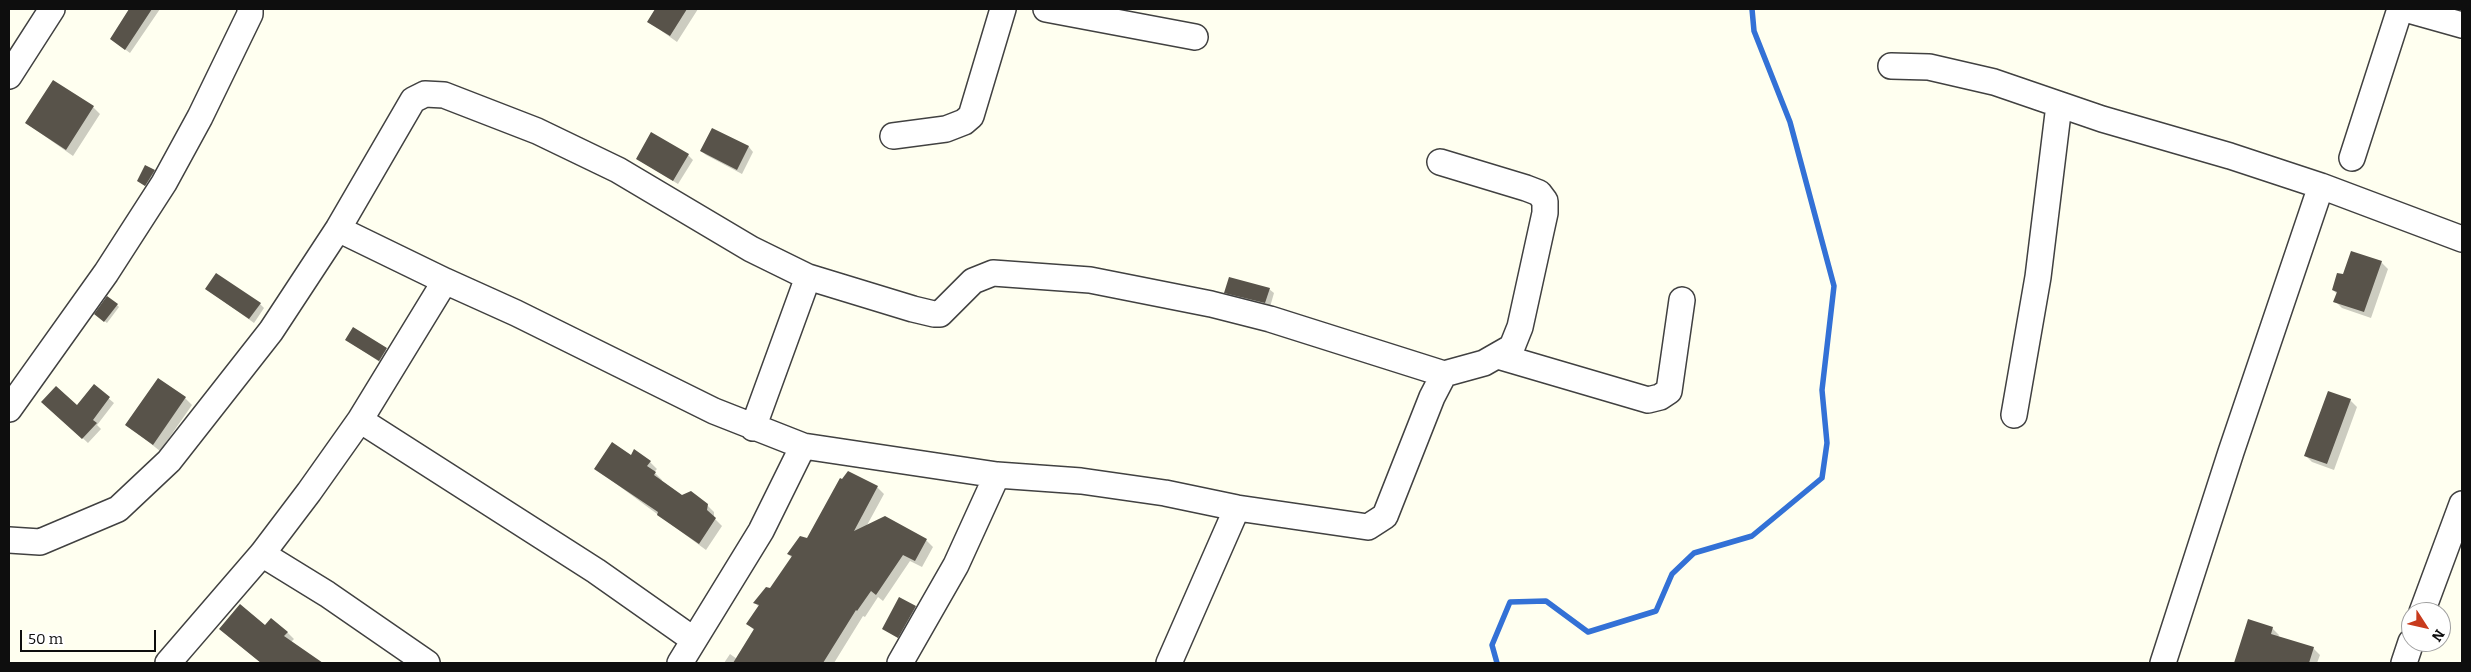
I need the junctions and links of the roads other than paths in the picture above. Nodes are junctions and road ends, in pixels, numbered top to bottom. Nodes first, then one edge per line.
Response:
1 (52, 9) edge
2 (250, 9) edge
3 (1003, 9) edge
4 (1046, 9) edge
5 (2400, 9) edge
6 (2404, 9) edge
7 (2462, 24) edge
8 (1195, 37) dead end
9 (1891, 66) dead end
10 (9, 76) edge
11 (2059, 105) junction
12 (893, 136) dead end
13 (2352, 158) dead end
14 (1440, 162) dead end
15 (2321, 186) junction
16 (338, 229) junction
17 (2462, 238) edge
18 (808, 277) junction
19 (444, 281) junction
20 (1682, 300) dead end
21 (1498, 356) junction
22 (1444, 374) junction
23 (9, 409) edge
24 (2014, 415) dead end
25 (360, 420) junction
26 (753, 428) junction
27 (803, 446) junction
28 (997, 475) junction
29 (2462, 504) edge
30 (1237, 508) junction
31 (9, 540) edge
32 (262, 554) junction
33 (2426, 602) edge
34 (694, 640) junction
35 (168, 663) edge
36 (426, 663) edge
37 (680, 663) edge
38 (900, 663) edge
39 (1169, 663) edge
40 (2163, 663) edge

1 - 10 street
2 - 23 street
3 - 12 street
4 - 8 street
5 - 13 street
6 - 7 street
9 - 11 street
11 - 15 street
11 - 24 street
14 - 21 street
15 - 17 street
15 - 40 street
16 - 18 street
16 - 19 street
16 - 31 street
18 - 22 street
18 - 26 street
19 - 25 street
19 - 26 street
20 - 21 street
21 - 22 street
22 - 30 street
25 - 32 street
25 - 34 street
26 - 27 street
27 - 28 street
27 - 34 street
28 - 30 street
28 - 38 street
29 - 33 street
30 - 39 street
32 - 35 street
32 - 36 street
34 - 37 street

